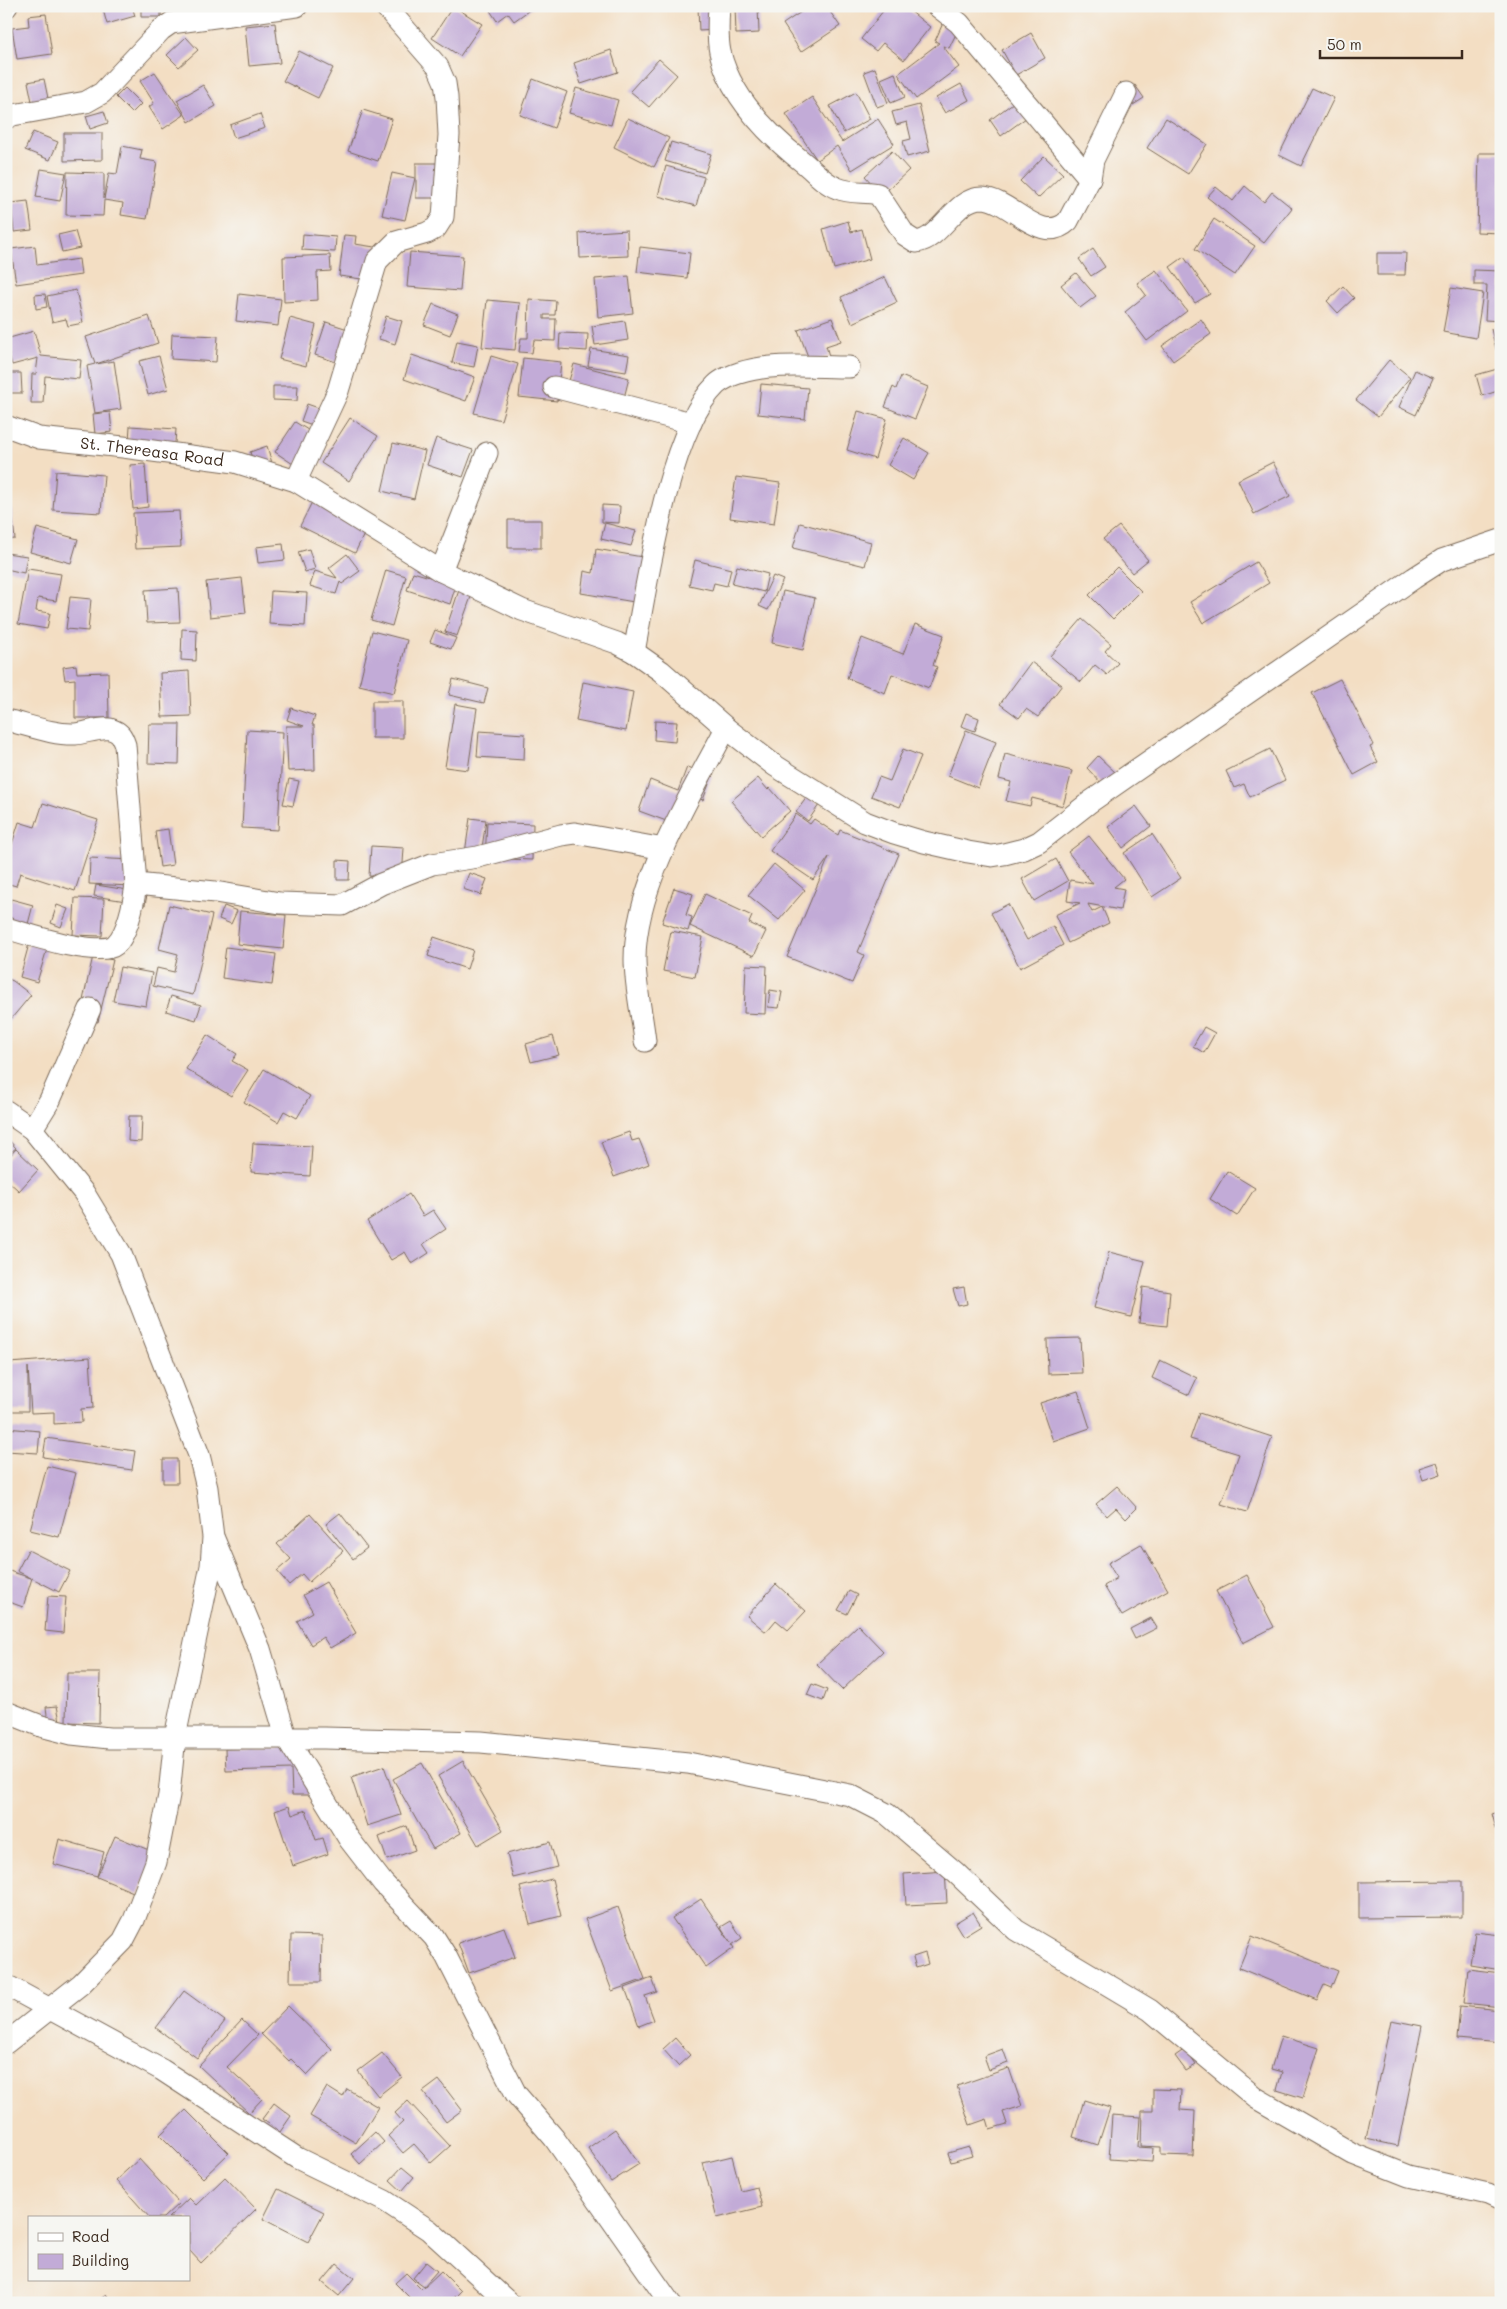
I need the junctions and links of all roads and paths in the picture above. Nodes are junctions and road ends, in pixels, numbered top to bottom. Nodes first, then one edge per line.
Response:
1 (297, 6) edge
2 (385, 6) edge
3 (719, 6) edge
4 (937, 6) edge
5 (1126, 93) dead end
6 (6, 118) edge
7 (1090, 179) junction
8 (849, 367) dead end
9 (554, 387) dead end
10 (691, 423) junction
11 (6, 426) edge
12 (487, 453) dead end
13 (296, 480) junction
14 (1501, 540) edge
15 (441, 571) junction
16 (634, 652) junction
17 (6, 720) edge
18 (726, 728) junction
19 (664, 849) junction
20 (136, 884) junction
21 (6, 928) edge
22 (90, 1009) dead end
23 (646, 1041) dead end
24 (6, 1110) edge
25 (32, 1129) junction
26 (213, 1537) junction
27 (6, 1712) edge
28 (175, 1737) junction
29 (286, 1737) junction
30 (6, 1985) edge
31 (49, 2009) junction
32 (6, 2043) edge
33 (1501, 2200) edge
34 (508, 2303) edge
35 (670, 2303) edge

1 - 6 street
2 - 13 street
3 - 7 street
4 - 7 street
5 - 7 street
8 - 10 street
9 - 10 street
10 - 16 street
11 - 13 street, St. Thereasa Road
12 - 15 street
13 - 15 street, St. Thereasa Road
14 - 18 street, St. Thereasa Road
15 - 16 street, St. Thereasa Road
16 - 18 street, St. Thereasa Road
17 - 20 street
18 - 19 street
19 - 20 street
19 - 23 street
20 - 21 street
22 - 25 street
24 - 25 street
25 - 26 street
26 - 28 street
26 - 29 street
27 - 28 street
28 - 29 street
28 - 31 street
29 - 33 street
29 - 35 street
30 - 31 street
31 - 32 street
31 - 34 street

